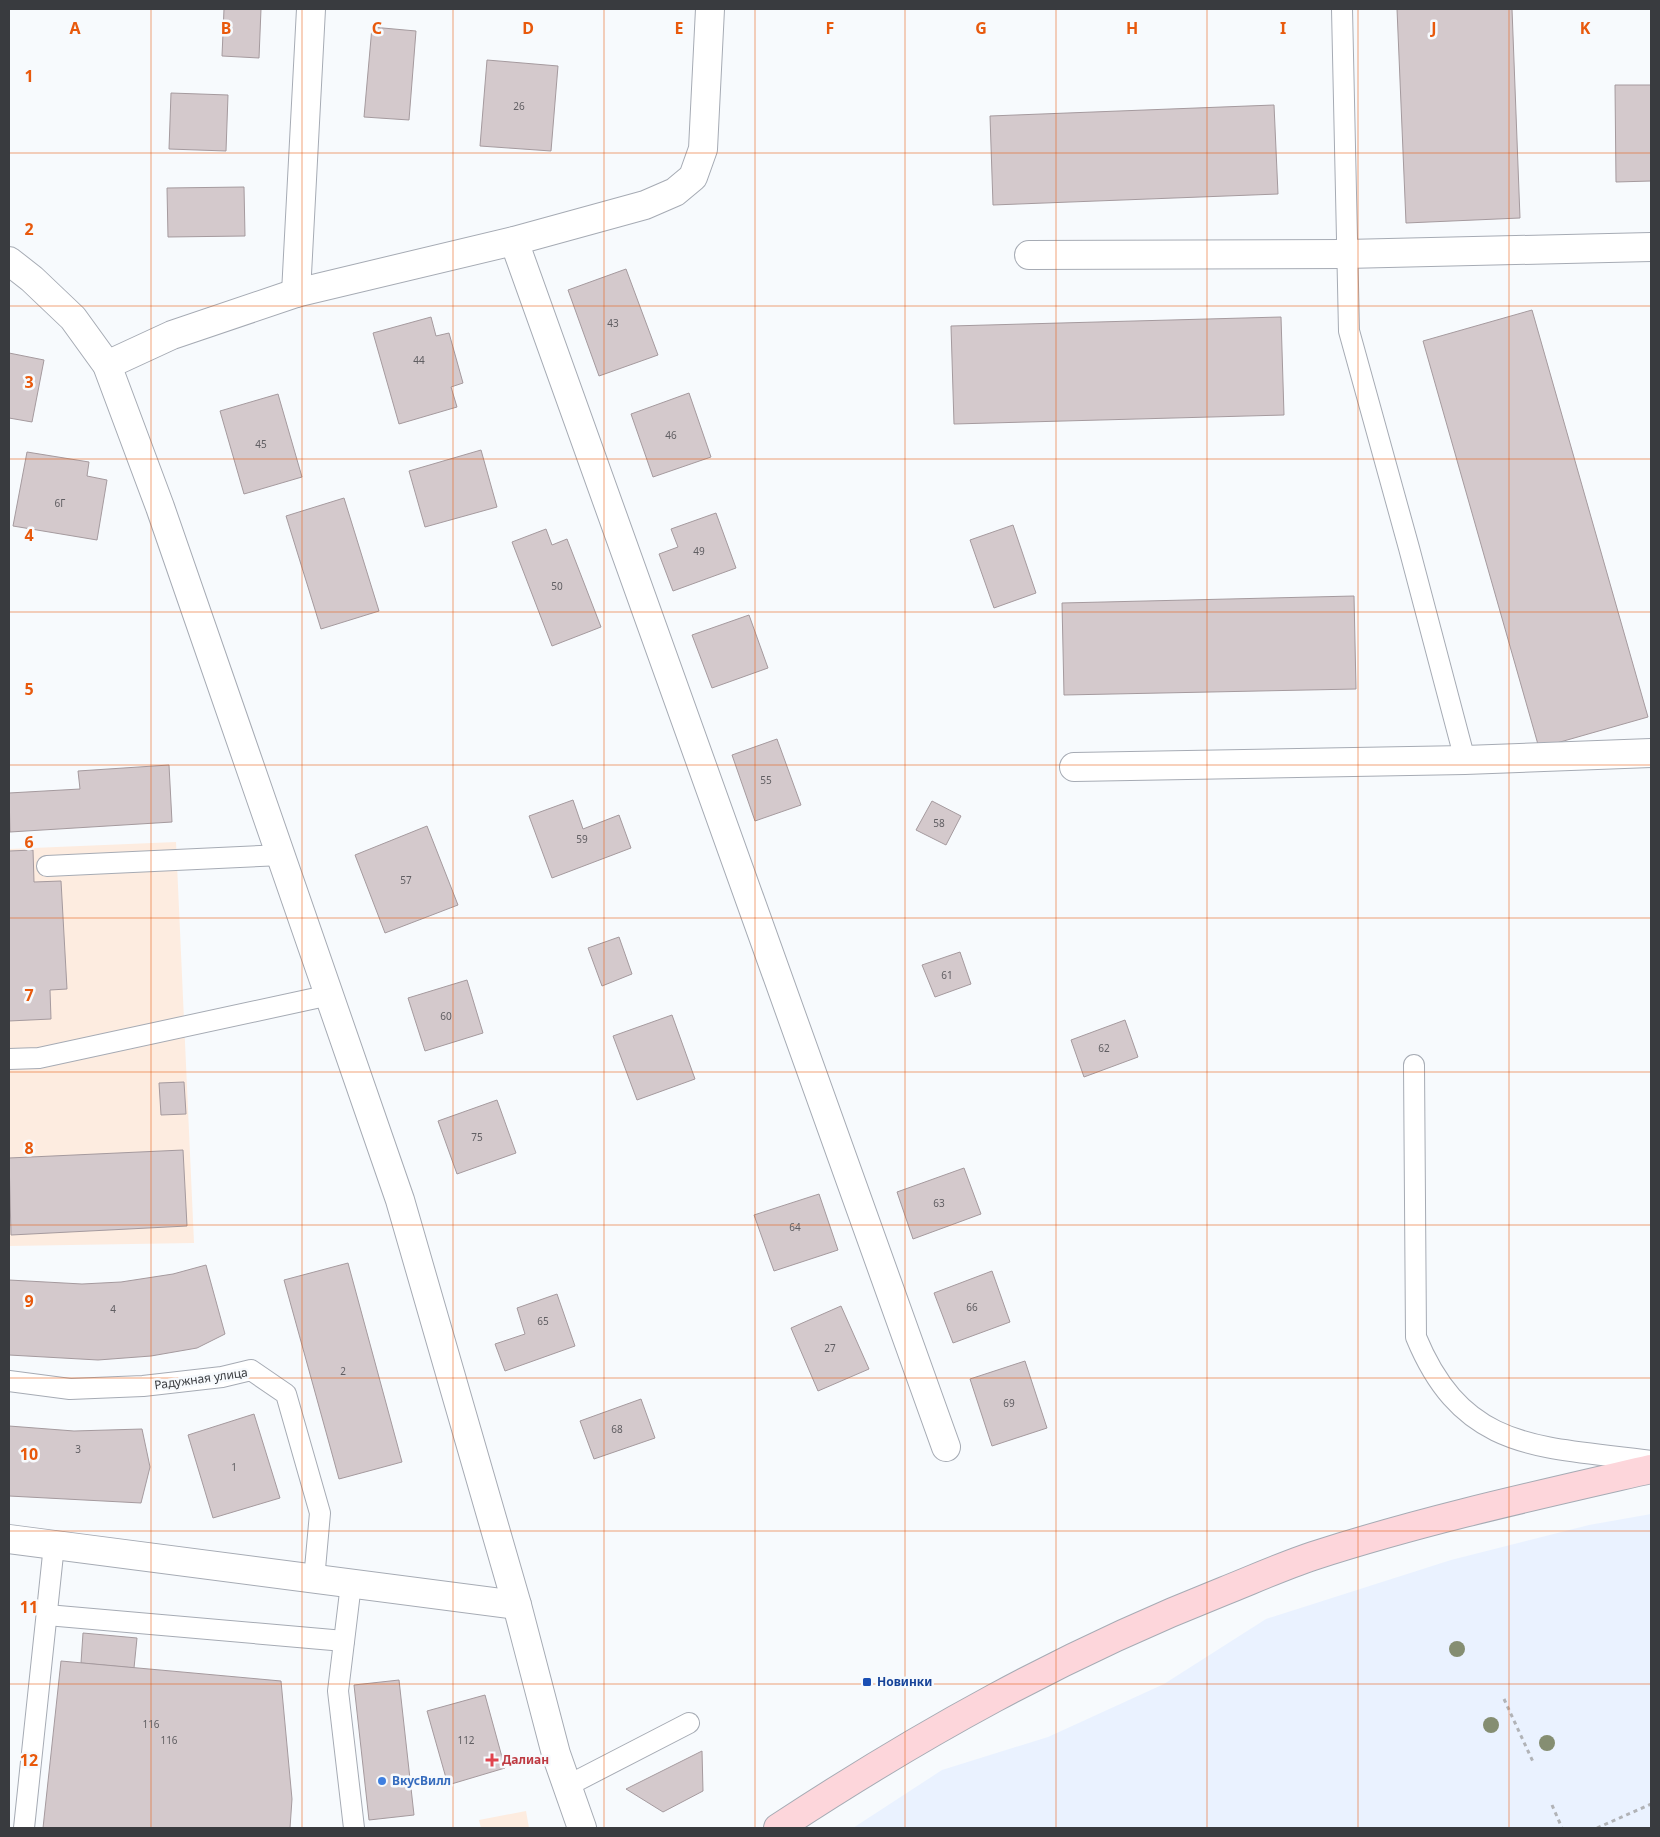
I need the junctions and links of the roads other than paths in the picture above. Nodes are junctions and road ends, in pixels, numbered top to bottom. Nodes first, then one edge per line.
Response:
1 (311, 9) edge
2 (710, 9) edge
3 (1342, 9) edge
4 (514, 241) junction
5 (1651, 247) edge
6 (1346, 254) junction
7 (1029, 255) dead end
8 (9, 261) edge
9 (296, 293) junction
10 (107, 365) junction
11 (1651, 753) edge
12 (1465, 760) junction
13 (1074, 767) dead end
14 (282, 855) junction
15 (47, 866) dead end
16 (330, 995) junction
17 (9, 1059) edge
18 (1414, 1065) dead end
19 (9, 1380) edge
20 (946, 1447) dead end
21 (1651, 1461) edge
22 (1651, 1468) edge
23 (9, 1539) edge
24 (54, 1545) junction
25 (314, 1580) junction
26 (351, 1584) junction
27 (517, 1605) junction
28 (47, 1615) junction
29 (344, 1641) junction
30 (689, 1724) dead end
31 (567, 1786) junction
32 (24, 1828) edge
33 (354, 1828) edge
34 (582, 1828) edge
35 (778, 1828) edge

1 - 9 street
2 - 4 street
3 - 6 lane
4 - 9 street
4 - 20 street
5 - 6 street
6 - 7 street
6 - 12 lane
8 - 10 street
9 - 10 street
10 - 14 street
11 - 12 street
12 - 13 street
14 - 15 lane
14 - 16 street
16 - 17 lane
16 - 27 street
18 - 21 lane
19 - 25 lane, Радужная улица
22 - 35 main road
23 - 24 street
24 - 25 street
24 - 28 lane
25 - 26 street
26 - 27 street
26 - 29 lane
27 - 31 street
28 - 29 lane
28 - 32 lane
29 - 33 lane
30 - 31 lane
31 - 34 street

